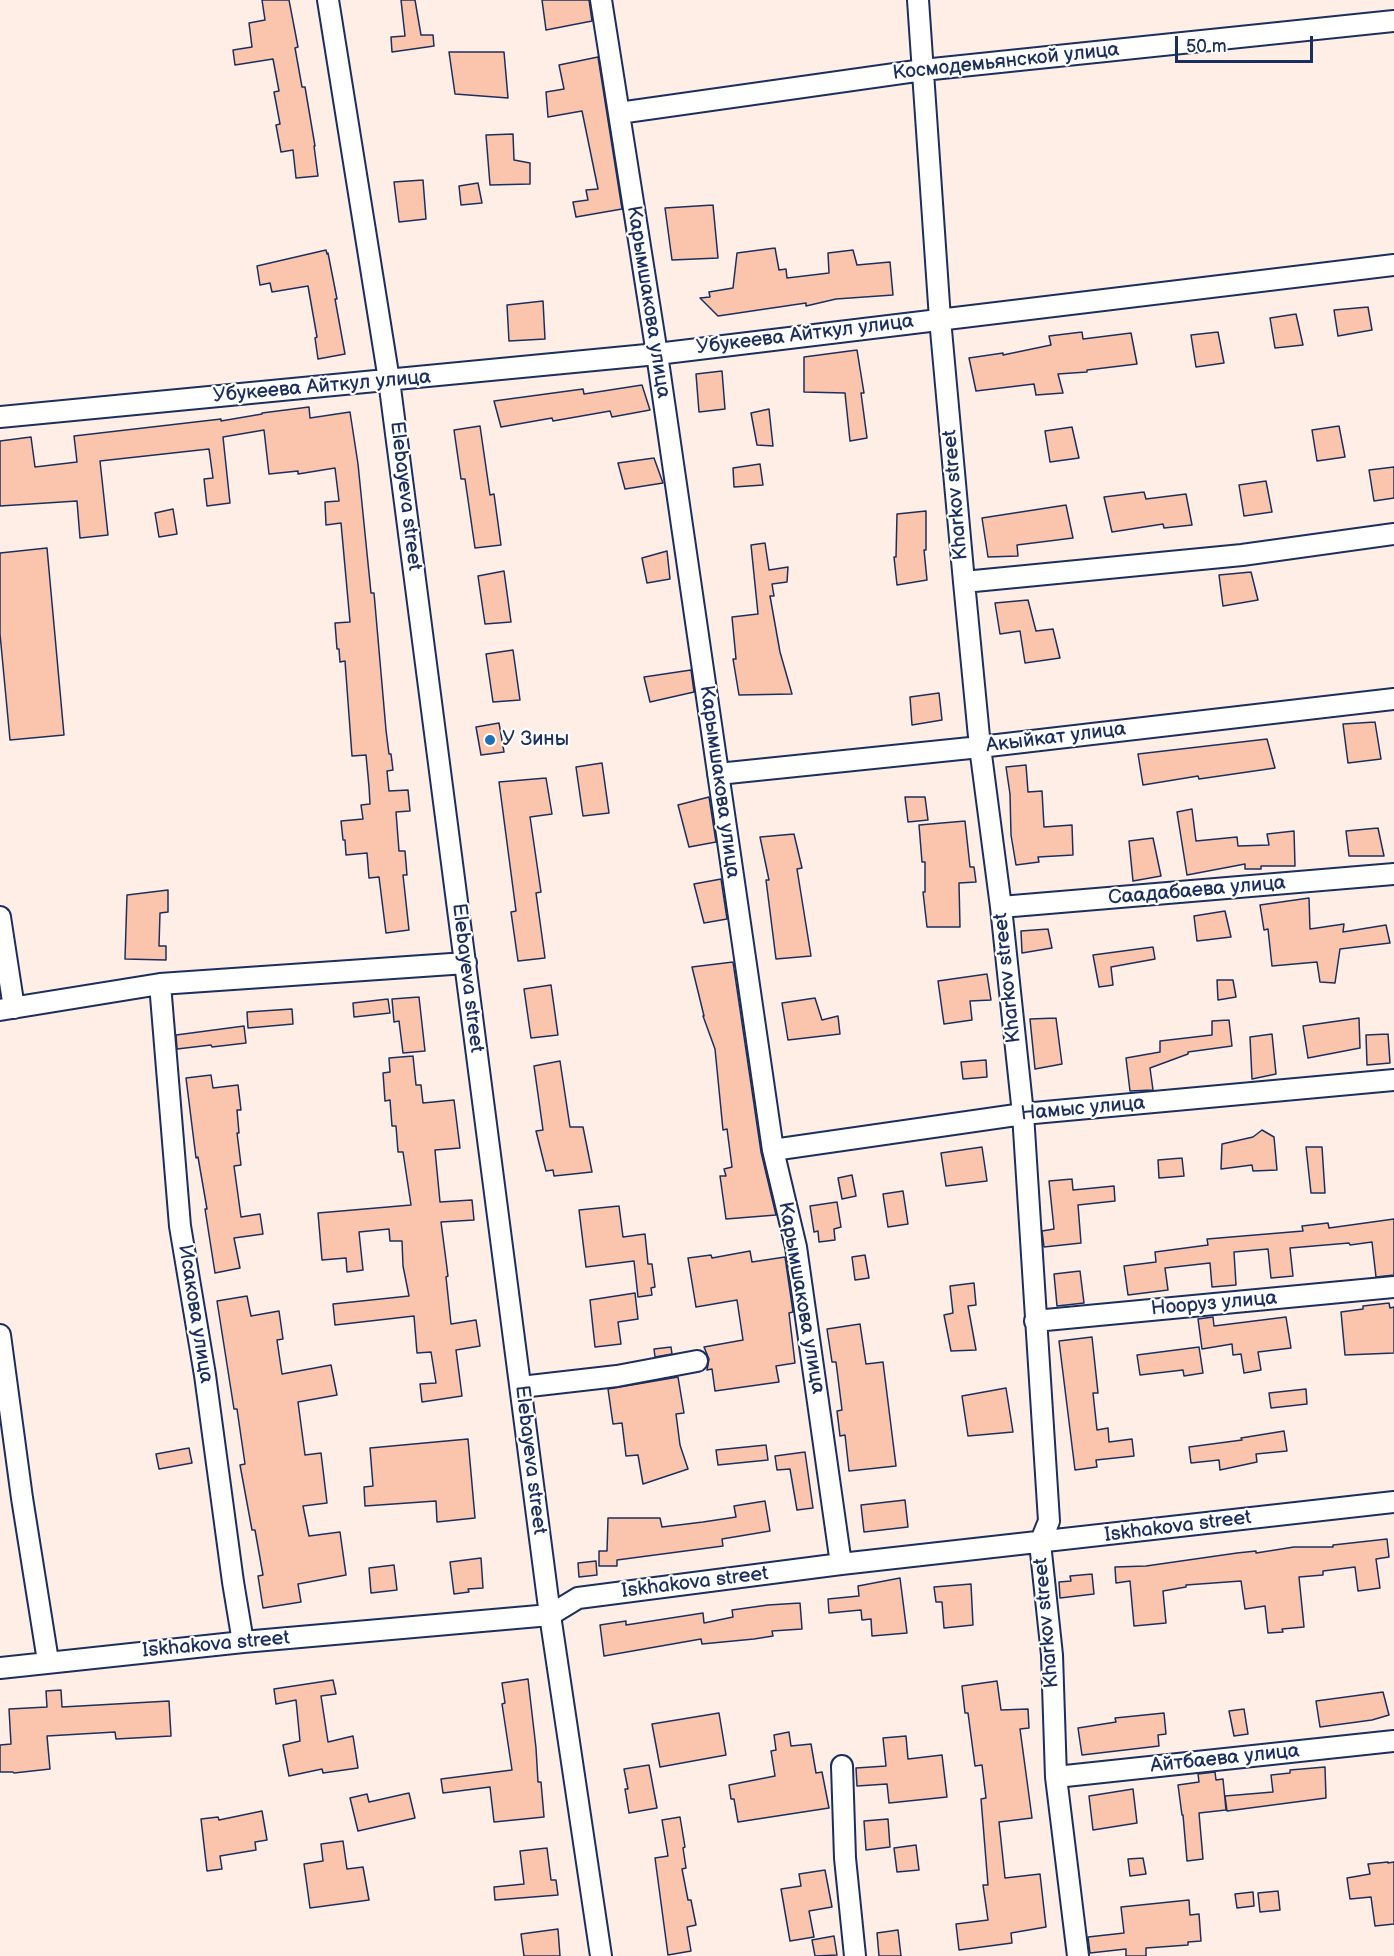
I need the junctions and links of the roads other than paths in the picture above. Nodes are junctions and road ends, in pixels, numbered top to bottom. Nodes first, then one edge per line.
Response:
1 (328, 0) edge
2 (601, 0) edge
3 (918, 0) edge
4 (1394, 21) edge
5 (922, 70) junction
6 (619, 113) junction
7 (1394, 265) edge
8 (940, 319) junction
9 (657, 354) junction
10 (389, 380) junction
11 (0, 417) edge
12 (1394, 534) edge
13 (964, 582) junction
14 (1394, 699) edge
15 (980, 747) junction
16 (718, 774) junction
17 (1394, 874) edge
18 (1001, 908) junction
19 (0, 917) edge
20 (466, 963) junction
21 (160, 984) junction
22 (7, 1009) edge
23 (1394, 1080) edge
24 (1023, 1114) junction
25 (773, 1150) junction
26 (1394, 1287) edge
27 (1035, 1321) junction
28 (0, 1335) edge
29 (697, 1361) dead end
30 (521, 1387) junction
31 (1394, 1502) edge
32 (1040, 1543) junction
33 (841, 1564) junction
34 (550, 1615) junction
35 (243, 1642) junction
36 (48, 1661) junction
37 (0, 1668) edge
38 (1394, 1741) edge
39 (842, 1766) dead end
40 (1056, 1777) junction
41 (601, 1956) edge
42 (855, 1956) edge
43 (1078, 1956) edge

1 - 10 street, Elebayeva street
2 - 6 street, Карымшакова улица
3 - 5 street, Kharkov street
4 - 5 street, Космодемьянской улица
5 - 6 street, Космодемьянской улица
5 - 8 street, Kharkov street
6 - 9 street, Карымшакова улица
7 - 8 street, Убукеева Айткул улица
8 - 9 street, Убукеева Айткул улица
8 - 13 street, Kharkov street
9 - 10 street, Убукеева Айткул улица
9 - 16 street, Карымшакова улица
10 - 11 street, Убукеева Айткул улица
10 - 20 street, Elebayeva street
12 - 13 street
13 - 15 street, Kharkov street
14 - 15 street, Акыйкат улица
15 - 16 street, Акыйкат улица
15 - 18 street, Kharkov street
16 - 25 street, Карымшакова улица
17 - 18 street, Саадабаева улица
18 - 24 street, Kharkov street
19 - 22 street
20 - 21 street
20 - 30 street, Elebayeva street
21 - 22 street
21 - 35 street, Исакова улица
23 - 24 street, Намыс улица
24 - 25 street, Намыс улица
24 - 27 street, Kharkov street
25 - 33 street, Карымшакова улица
26 - 27 street, Нооруз улица
27 - 32 street, Kharkov street
28 - 36 street
29 - 30 street
30 - 34 street, Elebayeva street
31 - 32 street, Iskhakova street
32 - 33 street, Iskhakova street
32 - 40 street, Kharkov street
33 - 34 street, Iskhakova street
34 - 35 street, Iskhakova street
34 - 41 street, Elebayeva street
35 - 36 street, Iskhakova street
36 - 37 street, Iskhakova street
38 - 40 street, Айтбаева улица
39 - 42 street
40 - 43 street, Kharkov street

